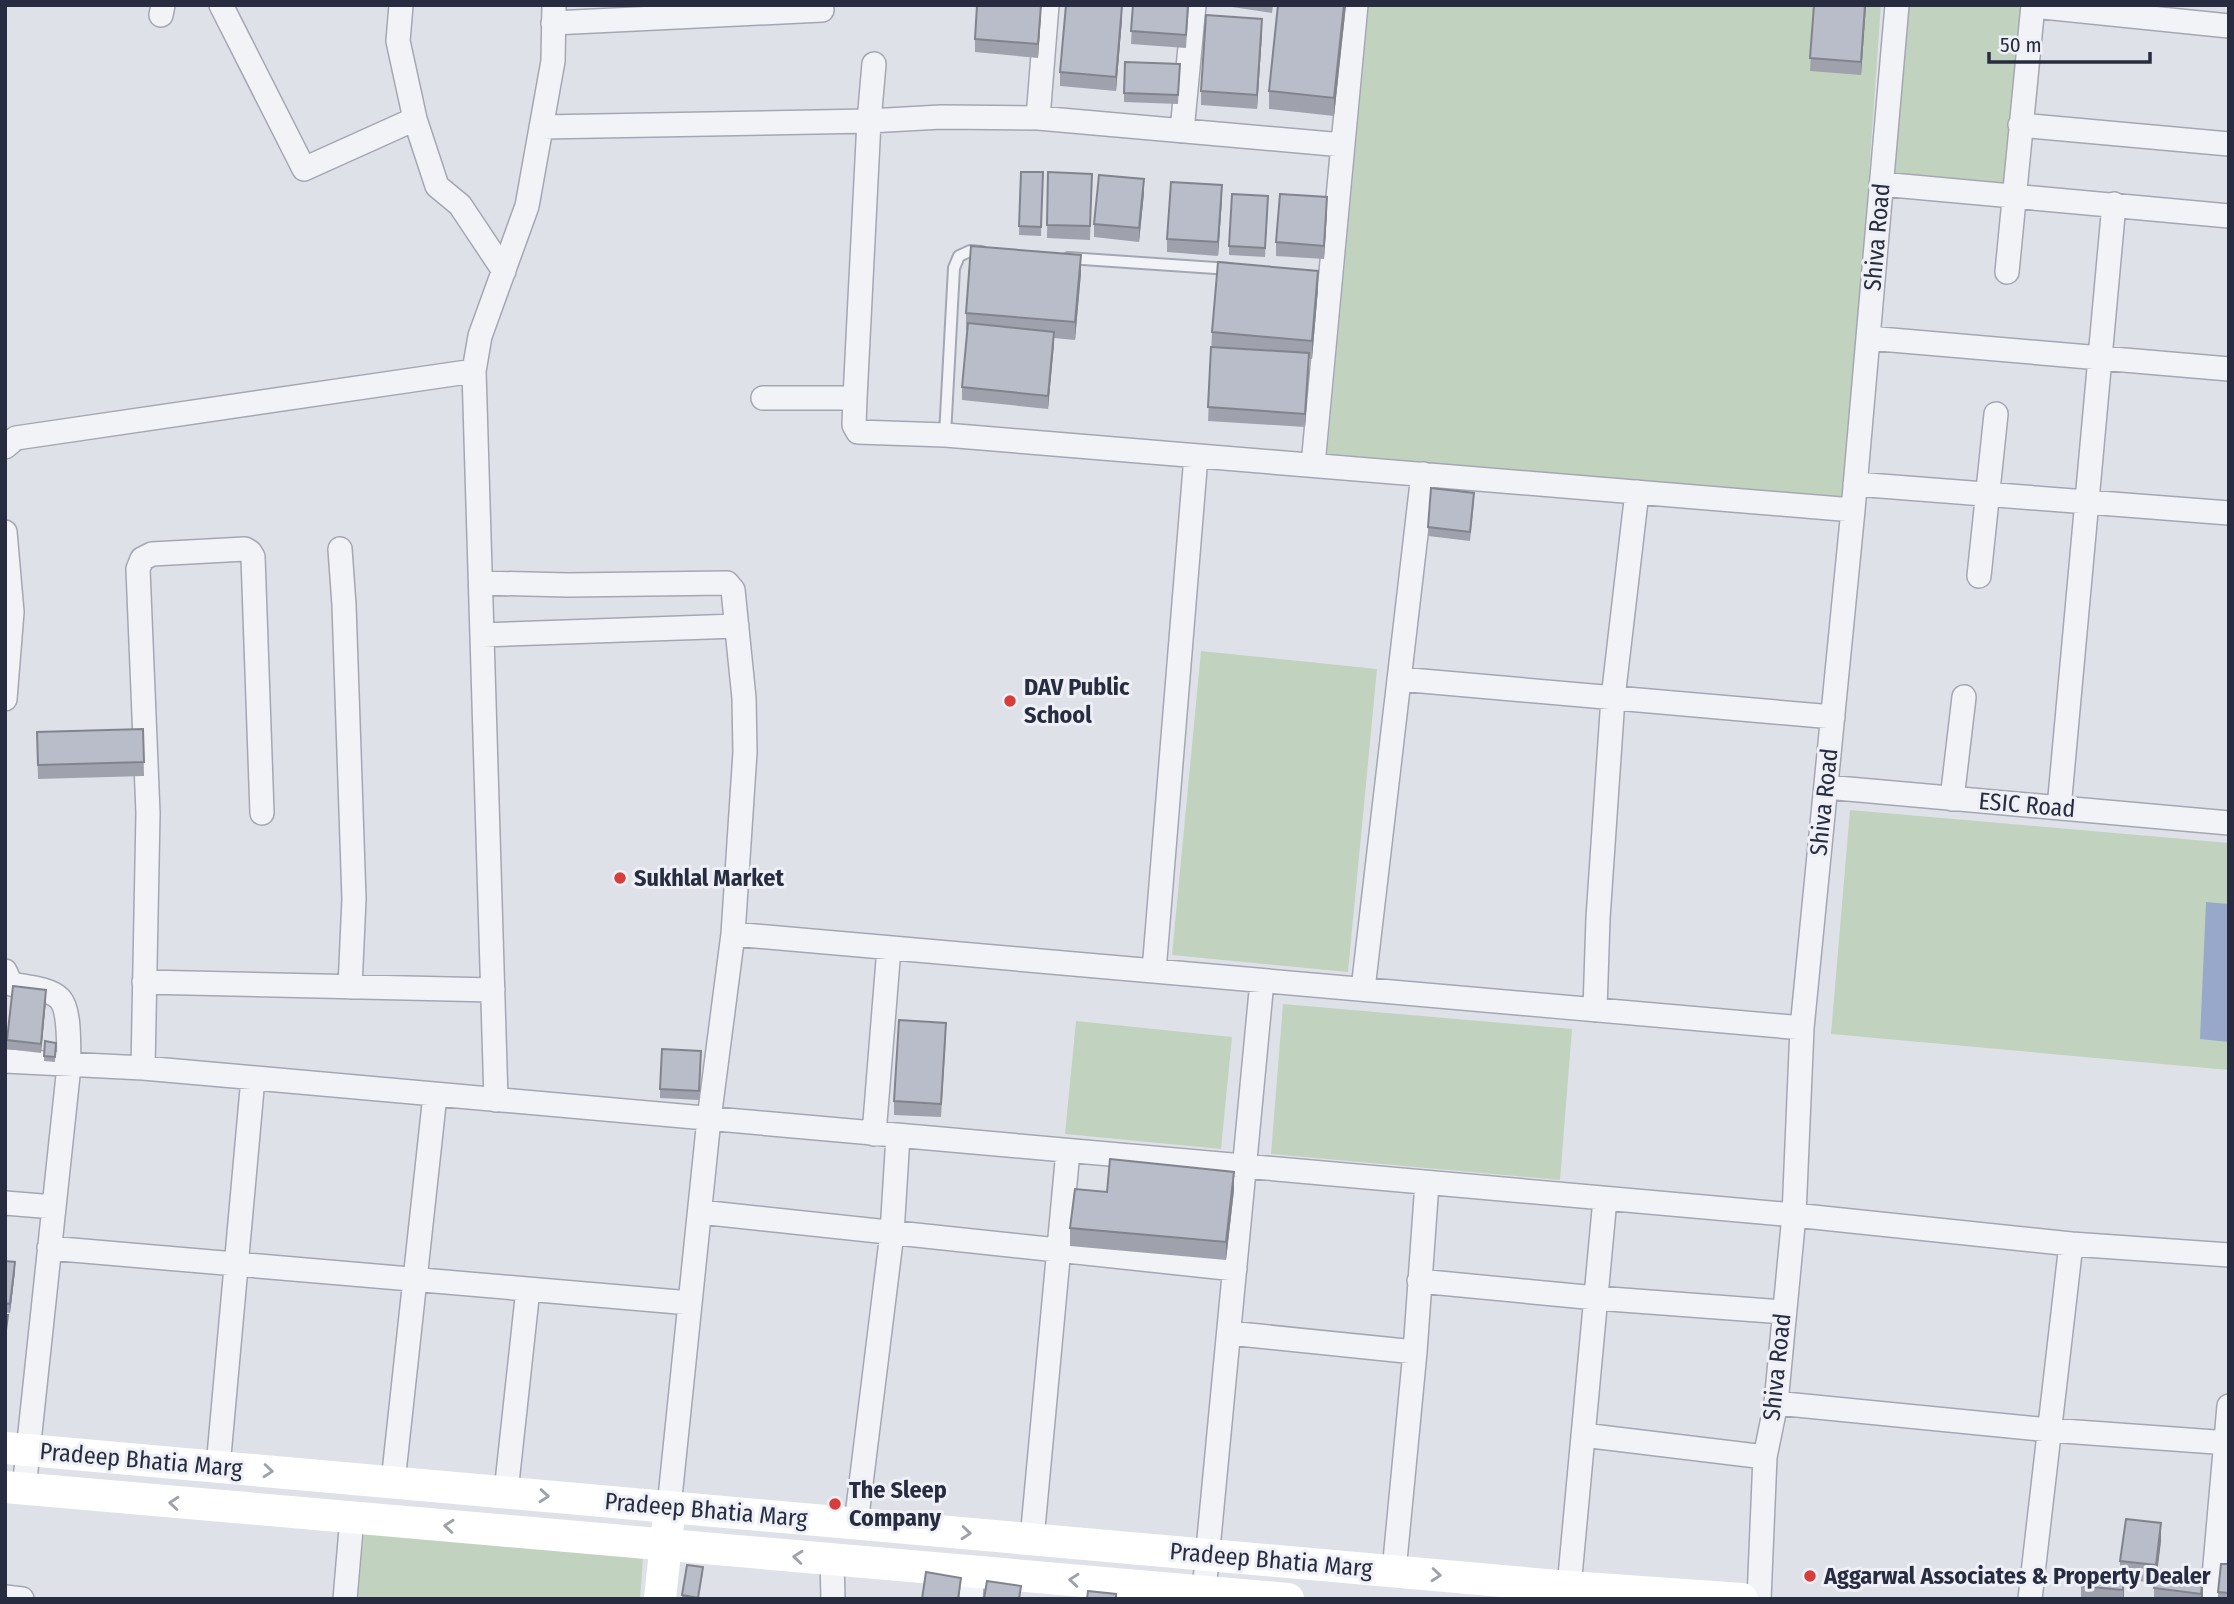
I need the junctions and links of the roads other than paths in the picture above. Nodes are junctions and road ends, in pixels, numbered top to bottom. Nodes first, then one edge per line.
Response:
1 (221, 5) edge
2 (401, 5) edge
3 (1047, 5) edge
4 (1194, 5) edge
5 (1356, 5) edge
6 (1897, 5) edge
7 (2033, 6) edge
8 (822, 10) dead end
9 (554, 14) edge
10 (2229, 26) edge
11 (874, 64) dead end
12 (1038, 118) junction
13 (415, 119) junction
14 (869, 121) junction
15 (2021, 125) junction
16 (541, 127) junction
17 (1182, 131) junction
18 (2229, 144) edge
19 (1343, 145) junction
20 (1881, 184) junction
21 (2013, 195) junction
22 (2114, 204) junction
23 (2229, 216) edge
24 (996, 253) edge
25 (1050, 257) edge
26 (1238, 270) edge
27 (504, 271) junction
28 (2007, 272) dead end
29 (1868, 338) junction
30 (2100, 358) junction
31 (2229, 369) edge
32 (474, 371) junction
33 (763, 398) dead end
34 (855, 398) junction
35 (1996, 414) dead end
36 (945, 435) junction
37 (5, 447) edge
38 (1196, 456) junction
39 (1313, 465) junction
40 (1423, 474) junction
41 (1855, 484) junction
42 (1637, 492) junction
43 (1989, 495) junction
44 (2087, 502) junction
45 (1853, 510) junction
46 (2229, 513) edge
47 (5, 532) edge
48 (340, 549) dead end
49 (1979, 576) dead end
50 (481, 583) junction
51 (9, 612) edge
52 (737, 626) junction
53 (484, 635) junction
54 (1399, 679) junction
55 (1964, 697) dead end
56 (1613, 698) junction
57 (5, 699) edge
58 (1833, 718) junction
59 (1826, 787) junction
60 (1952, 799) junction
61 (2059, 808) junction
62 (262, 813) dead end
63 (2229, 823) edge
64 (733, 934) junction
65 (889, 948) junction
66 (5, 971) edge
67 (1154, 971) junction
68 (1262, 981) junction
69 (144, 982) junction
70 (350, 987) junction
71 (1363, 989) junction
72 (493, 990) junction
73 (1595, 1010) junction
74 (1802, 1028) junction
75 (5, 1061) edge
76 (69, 1066) junction
77 (143, 1068) junction
78 (253, 1078) junction
79 (435, 1095) junction
80 (496, 1100) junction
81 (709, 1119) junction
82 (874, 1134) junction
83 (898, 1136) junction
84 (1068, 1151) junction
85 (1245, 1167) junction
86 (1427, 1183) junction
87 (1605, 1199) junction
88 (5, 1203) edge
89 (54, 1207) junction
90 (700, 1212) junction
91 (1794, 1215) junction
92 (892, 1233) junction
93 (2071, 1244) junction
94 (50, 1248) junction
95 (1059, 1250) junction
96 (2229, 1255) edge
97 (236, 1264) junction
98 (1235, 1269) junction
99 (415, 1279) junction
100 (1419, 1281) junction
101 (528, 1289) junction
102 (1596, 1298) junction
103 (690, 1303) junction
104 (1783, 1312) junction
105 (1229, 1333) junction
106 (1415, 1352) junction
107 (1776, 1403) junction
108 (2229, 1406) edge
109 (2049, 1430) junction
110 (1583, 1435) junction
111 (2227, 1443) edge
112 (16, 1449) edge
113 (1765, 1457) junction
114 (218, 1466) junction
115 (393, 1482) junction
116 (15, 1488) edge
117 (506, 1492) junction
118 (669, 1507) junction
119 (352, 1518) junction
120 (856, 1524) junction
121 (1032, 1539) junction
122 (666, 1545) junction
123 (1208, 1555) junction
124 (832, 1560) junction
125 (1394, 1572) junction
126 (972, 1585) edge
127 (1569, 1587) junction
128 (1204, 1591) junction
129 (1127, 1592) edge
130 (5, 1597) edge
131 (1280, 1598) edge
132 (22, 1599) edge
133 (345, 1599) edge
134 (660, 1599) edge
135 (833, 1599) edge
136 (1742, 1599) edge
137 (1759, 1599) edge
138 (2029, 1599) edge
139 (2211, 1599) edge

1 - 13 street
2 - 13 street
3 - 12 street
4 - 17 street
5 - 19 street
6 - 20 street, Shiva Road
7 - 10 street
7 - 15 street
8 - 9 street
9 - 16 street
11 - 14 street
12 - 14 street
12 - 17 street
13 - 27 street
14 - 16 street
14 - 34 street
15 - 18 street
15 - 21 street
16 - 27 street
17 - 19 street
19 - 39 street
20 - 21 street
20 - 29 street, Shiva Road
21 - 22 street
21 - 28 street
22 - 23 street
22 - 30 street
24 - 36 lane
25 - 26 lane
27 - 32 street
29 - 30 street
29 - 41 street, Shiva Road
30 - 31 street
30 - 44 street
32 - 37 street
32 - 50 street
33 - 34 street
34 - 36 street
35 - 43 street
36 - 38 street
38 - 39 street
38 - 67 street
39 - 40 street
40 - 42 street
40 - 54 street
41 - 43 street
41 - 45 street, Shiva Road
42 - 45 street
42 - 56 street
43 - 44 street
43 - 49 street
44 - 46 street
44 - 61 street
45 - 58 street, Shiva Road
47 - 51 street
48 - 70 street
50 - 52 street
50 - 53 street
51 - 57 street
52 - 53 street
52 - 64 street
53 - 72 street
54 - 56 street
54 - 71 street
55 - 60 street
56 - 58 street
56 - 73 street
58 - 59 street, Shiva Road
59 - 60 street, ESIC Road
59 - 74 street, Shiva Road
60 - 61 street, ESIC Road
61 - 63 street, ESIC Road
62 - 69 street
64 - 65 street
64 - 81 street
65 - 67 street
65 - 82 street
66 - 76 street
67 - 68 street
68 - 71 street
68 - 85 street
69 - 70 street
69 - 77 street
70 - 72 street
71 - 73 street
72 - 80 street
73 - 74 street
74 - 91 street, Shiva Road
75 - 76 street
76 - 77 street
76 - 89 street
77 - 78 street
78 - 79 street
78 - 97 street
79 - 80 street
79 - 99 street
80 - 81 street
81 - 82 street
81 - 90 street
82 - 83 street
83 - 84 street
83 - 92 street
84 - 85 street
84 - 95 street
85 - 86 street
85 - 98 street
86 - 87 street
86 - 100 street
87 - 91 street
87 - 102 street
88 - 89 street
89 - 94 street
90 - 92 street
90 - 103 street
91 - 93 street
91 - 104 street, Shiva Road
92 - 95 street
92 - 120 street
93 - 96 street
93 - 109 street
94 - 97 street
94 - 112 street
95 - 98 street
95 - 121 street
97 - 99 street
97 - 114 street
98 - 105 street
99 - 101 street
99 - 115 street
100 - 102 street
100 - 106 street
101 - 103 street
101 - 117 street
102 - 104 street
102 - 110 street
103 - 118 street
104 - 107 street, Shiva Road
105 - 106 street
105 - 123 street
106 - 125 street
107 - 109 street
107 - 113 street, Shiva Road
108 - 111 street
109 - 111 street
109 - 138 street
110 - 113 street
110 - 127 street
111 - 139 street
112 - 114 street, Pradeep Bhatia Marg
112 - 116 street
113 - 137 street, Shiva Road
114 -> 115 street, Pradeep Bhatia Marg
115 - 117 street, Pradeep Bhatia Marg
119 -> 116 street, Pradeep Bhatia Marg
117 -> 118 street, Pradeep Bhatia Marg
118 - 120 street, Pradeep Bhatia Marg
118 - 122 street
122 -> 119 street, Pradeep Bhatia Marg
119 - 133 street
120 -> 121 street, Pradeep Bhatia Marg
121 - 123 street, Pradeep Bhatia Marg
124 -> 122 street, Pradeep Bhatia Marg
122 - 134 street
123 - 125 street, Pradeep Bhatia Marg
123 - 128 street
124 - 126 street, Pradeep Bhatia Marg
124 - 135 street
125 -> 127 street, Pradeep Bhatia Marg
129 -> 126 street, Pradeep Bhatia Marg
127 - 136 street, Pradeep Bhatia Marg
128 - 129 street, Pradeep Bhatia Marg
128 - 131 street, Pradeep Bhatia Marg
130 - 132 street

